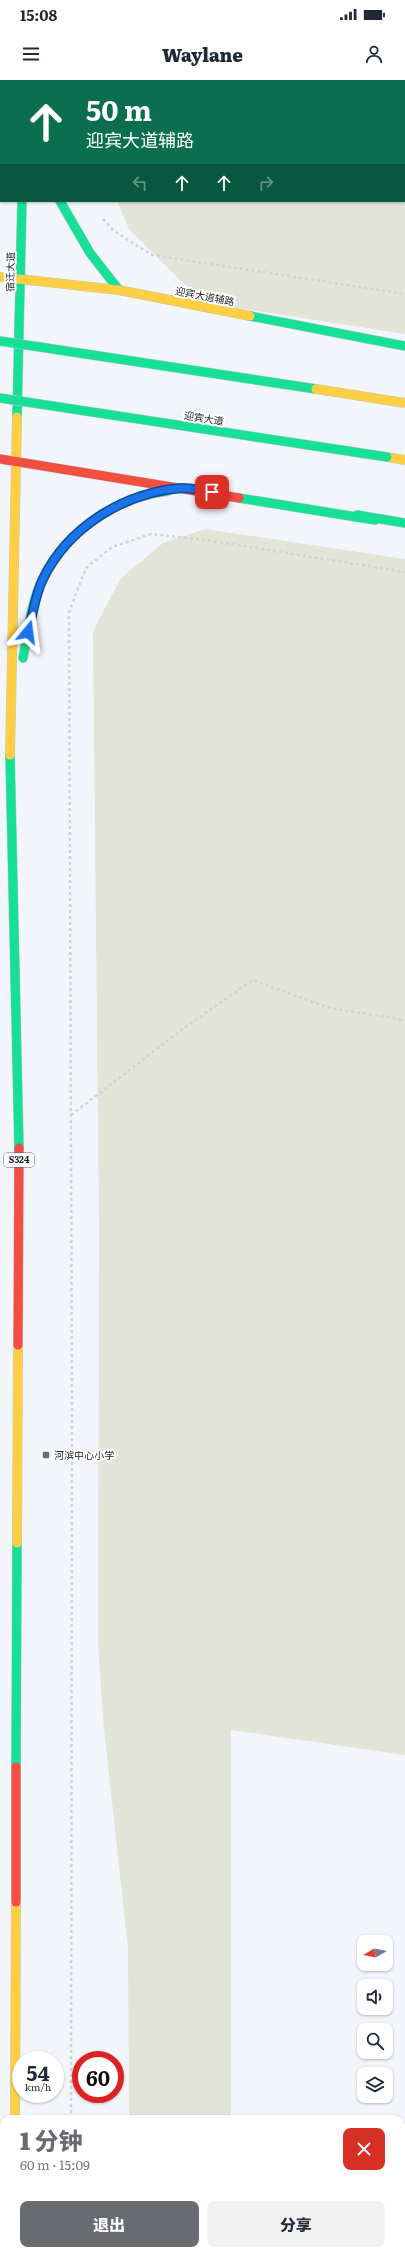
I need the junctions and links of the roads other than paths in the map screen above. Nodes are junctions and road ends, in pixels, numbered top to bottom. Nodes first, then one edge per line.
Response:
1 (22, 202) edge
2 (61, 202) edge
3 (0, 277) edge
4 (21, 279) junction
5 (119, 290) junction
6 (0, 341) edge
7 (405, 346) edge
8 (0, 398) edge
9 (405, 403) edge
10 (0, 459) edge
11 (405, 460) edge
12 (17, 462) junction
13 (183, 488) junction
14 (357, 515) junction
15 (405, 523) edge
16 (405, 527) edge
17 (11, 714) junction
18 (15, 2115) edge

1 - 4 main road, 宿迁大道 / S324
2 - 5 main road
3 - 4 main road, 迎宾大道辅路
4 - 5 main road, 迎宾大道辅路
4 - 12 main road, 宿迁大道 / S324
5 - 7 main road, 迎宾大道辅路
6 - 9 main road, bridge
8 - 11 main road, 迎宾大道, bridge
10 - 12 main road
12 - 13 main road
12 - 17 main road, 宿迁大道 / S324
13 - 14 main road
13 - 17 main road
14 - 15 main road
14 - 16 main road
17 - 18 main road, 宿迁大道 / S324

